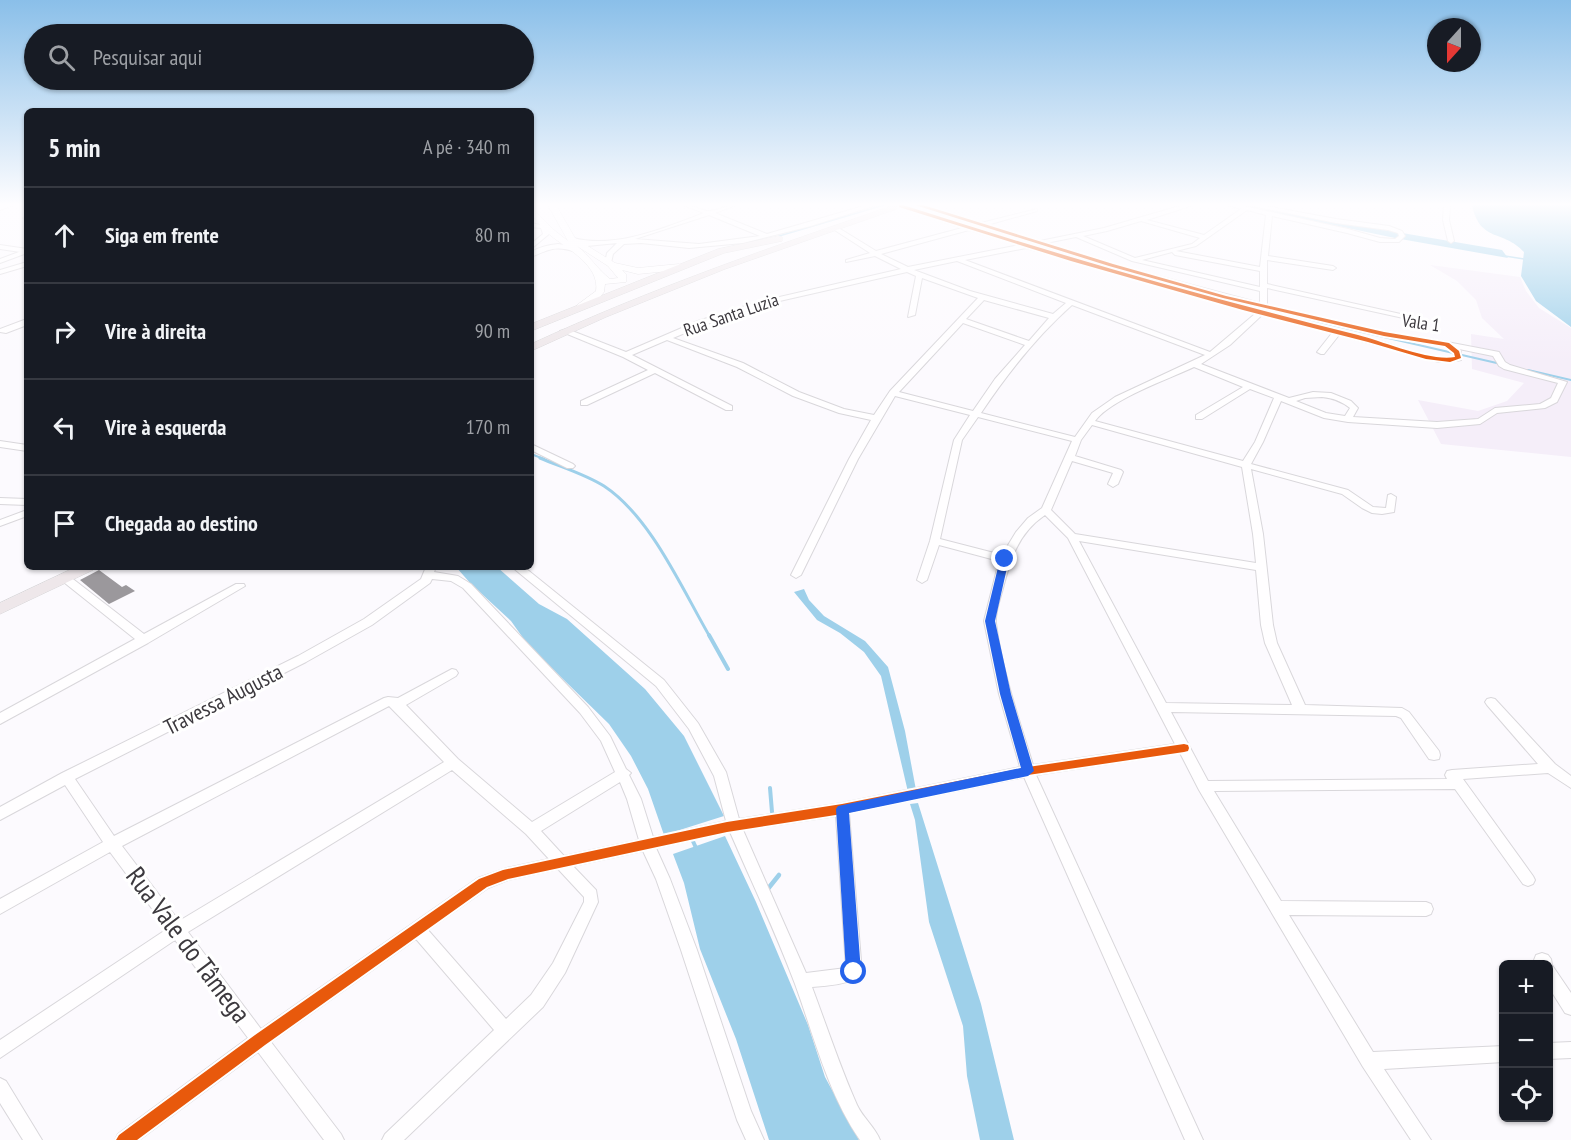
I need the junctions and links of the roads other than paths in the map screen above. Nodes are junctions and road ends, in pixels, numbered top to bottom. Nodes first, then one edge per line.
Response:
1 (586, 258) edge
2 (601, 258) edge
3 (609, 258) edge
4 (701, 258) edge
5 (738, 258) edge
6 (747, 258) edge
7 (857, 258) edge
8 (884, 258) edge
9 (961, 258) edge
10 (1074, 258) edge
11 (1086, 258) edge
12 (1130, 258) edge
13 (1141, 258) edge
14 (1205, 258) edge
15 (1266, 258) edge
16 (1267, 258) edge
17 (957, 259) junction
18 (1134, 260) junction
19 (848, 261) dead end
20 (608, 263) junction
21 (24, 265) edge
22 (1111, 265) junction
23 (679, 267) junction
24 (722, 267) junction
25 (14, 268) junction
26 (1333, 268) dead end
27 (593, 269) junction
28 (907, 270) junction
29 (1263, 270) junction
30 (0, 272) edge
31 (24, 273) edge
32 (919, 276) junction
33 (1264, 287) junction
34 (982, 298) junction
35 (1070, 303) junction
36 (579, 308) junction
37 (1262, 309) junction
38 (911, 315) dead end
39 (1054, 317) junction
40 (1414, 319) dead end
41 (962, 320) junction
42 (24, 323) edge
43 (534, 327) edge
44 (3, 331) dead end
45 (564, 331) junction
46 (1337, 332) junction
47 (667, 338) junction
48 (1029, 344) junction
49 (534, 346) edge
50 (1322, 352) dead end
51 (1455, 352) junction
52 (1212, 355) junction
53 (626, 356) junction
54 (1195, 365) junction
55 (652, 371) junction
56 (1250, 386) junction
57 (893, 393) junction
58 (1283, 400) junction
59 (584, 403) dead end
60 (729, 408) dead end
61 (976, 413) junction
62 (1199, 417) dead end
63 (876, 418) junction
64 (1348, 419) junction
65 (1089, 422) junction
66 (1077, 440) junction
67 (0, 444) edge
68 (24, 448) edge
69 (534, 448) edge
70 (1070, 457) junction
71 (1246, 465) junction
72 (570, 466) dead end
73 (1113, 484) dead end
74 (1391, 497) dead end
75 (0, 501) edge
76 (24, 502) edge
77 (1047, 510) junction
78 (24, 514) edge
79 (0, 523) edge
80 (1072, 537) junction
81 (935, 541) junction
82 (1005, 559) junction
83 (1260, 567) junction
84 (521, 570) edge
85 (431, 571) edge
86 (70, 573) edge
87 (796, 575) dead end
88 (922, 580) dead end
89 (240, 586) dead end
90 (0, 603) edge
91 (0, 609) edge
92 (144, 640) junction
93 (452, 672) dead end
94 (1491, 702) dead end
95 (398, 704) junction
96 (1163, 706) junction
97 (1300, 708) junction
98 (0, 720) edge
99 (1184, 748) junction
100 (1434, 755) dead end
101 (453, 763) junction
102 (1550, 768) junction
103 (1028, 771) junction
104 (624, 773) junction
105 (67, 777) junction
106 (1571, 783) edge
107 (1457, 784) junction
108 (1204, 786) junction
109 (843, 809) junction
110 (0, 814) edge
111 (731, 827) junction
112 (531, 830) junction
113 (112, 844) junction
114 (648, 845) junction
115 (558, 862) junction
116 (1528, 880) dead end
117 (0, 907) edge
118 (1278, 908) junction
119 (1426, 909) dead end
120 (417, 929) junction
121 (176, 931) junction
122 (1553, 978) edge
123 (802, 981) junction
124 (1571, 1007) edge
125 (506, 1031) junction
126 (260, 1040) junction
127 (0, 1050) edge
128 (1571, 1050) edge
129 (1553, 1051) edge
130 (1499, 1053) edge
131 (1369, 1061) junction
132 (1, 1093) edge
133 (33, 1140) edge
134 (124, 1140) edge
135 (335, 1140) edge
136 (391, 1140) edge
137 (755, 1140) edge
138 (871, 1140) edge
139 (1194, 1140) edge
140 (1422, 1140) edge

1 - 27 main road
2 - 20 main road
3 - 20 street
4 - 23 main road
5 - 24 main road
6 - 24 main road
7 - 19 street
8 - 28 street
9 - 17 street, Rua Santa Luzia
10 - 37 street, Vala 1
11 - 22 street, Vala 1
12 - 18 street
13 - 18 street
14 - 29 street
15 - 29 street
16 - 26 street
17 - 28 street, Rua Santa Luzia
17 - 35 street
18 - 22 street
18 - 33 street
20 - 23 main road
20 - 27 main road
21 - 25 street
22 - 37 street, Vala 1
23 - 36 main road
24 - 45 main road
25 - 30 street
25 - 31 street
27 - 36 main road
28 - 32 street
28 - 47 street, Rua Santa Luzia
29 - 33 street
32 - 34 street
32 - 38 street
33 - 37 street
33 - 40 street
34 - 39 street
34 - 41 street
35 - 39 street
35 - 52 street
36 - 43 main road
37 - 46 street, Vala 1
37 - 51 street, Vala 1
37 - 52 street
39 - 48 street
41 - 48 street
41 - 57 street
42 - 44 street
45 - 49 main road
45 - 53 street
46 - 50 street
46 - 51 street, Vala 1
47 - 53 street, Rua Santa Luzia
47 - 63 street
48 - 61 street
51 - 64 street
52 - 54 street
53 - 55 street
54 - 56 street
54 - 65 street
55 - 59 street
55 - 60 street
56 - 58 street
56 - 62 street
57 - 61 street
57 - 63 street
58 - 64 street
58 - 64 street
58 - 71 street
61 - 66 street
61 - 81 street
63 - 87 street
65 - 66 street
65 - 71 street
66 - 70 street
67 - 68 street
69 - 72 street
70 - 73 street
70 - 77 street
71 - 74 street
71 - 83 street
75 - 76 street
77 - 80 street
77 - 82 street
78 - 79 street
80 - 83 street
80 - 96 street
81 - 82 street
81 - 88 street
82 - 103 street
83 - 97 street
84 - 111 street
85 - 104 street
85 - 105 street, Travessa Augusta
86 - 90 main road
86 - 91 main road
86 - 92 street
89 - 92 street
92 - 98 street
93 - 95 street
94 - 102 street
95 - 101 street
95 - 113 street
96 - 97 street
96 - 99 street
97 - 100 street
99 - 103 street
99 - 108 street
101 - 112 street
101 - 121 street
102 - 106 street
102 - 107 street
103 - 109 street
103 - 139 street
104 - 112 street
104 - 114 street
105 - 110 street, Travessa Augusta
105 - 113 street, Rua Vale do Tâmega
107 - 108 street
107 - 116 street
108 - 118 street
109 - 111 street
109 - 123 street
111 - 114 street
111 - 123 street
112 - 115 street
113 - 117 street
113 - 121 street, Rua Vale do Tâmega
114 - 115 street
114 - 137 street
115 - 120 street
115 - 125 street
118 - 119 street
118 - 131 street
120 - 125 street
120 - 126 street
121 - 126 street, Rua Vale do Tâmega
121 - 127 street
122 - 124 street
123 - 138 street
125 - 136 street
126 - 134 street
126 - 135 street, Rua Vale do Tâmega
128 - 129 street
130 - 131 street
131 - 140 street
132 - 133 street

